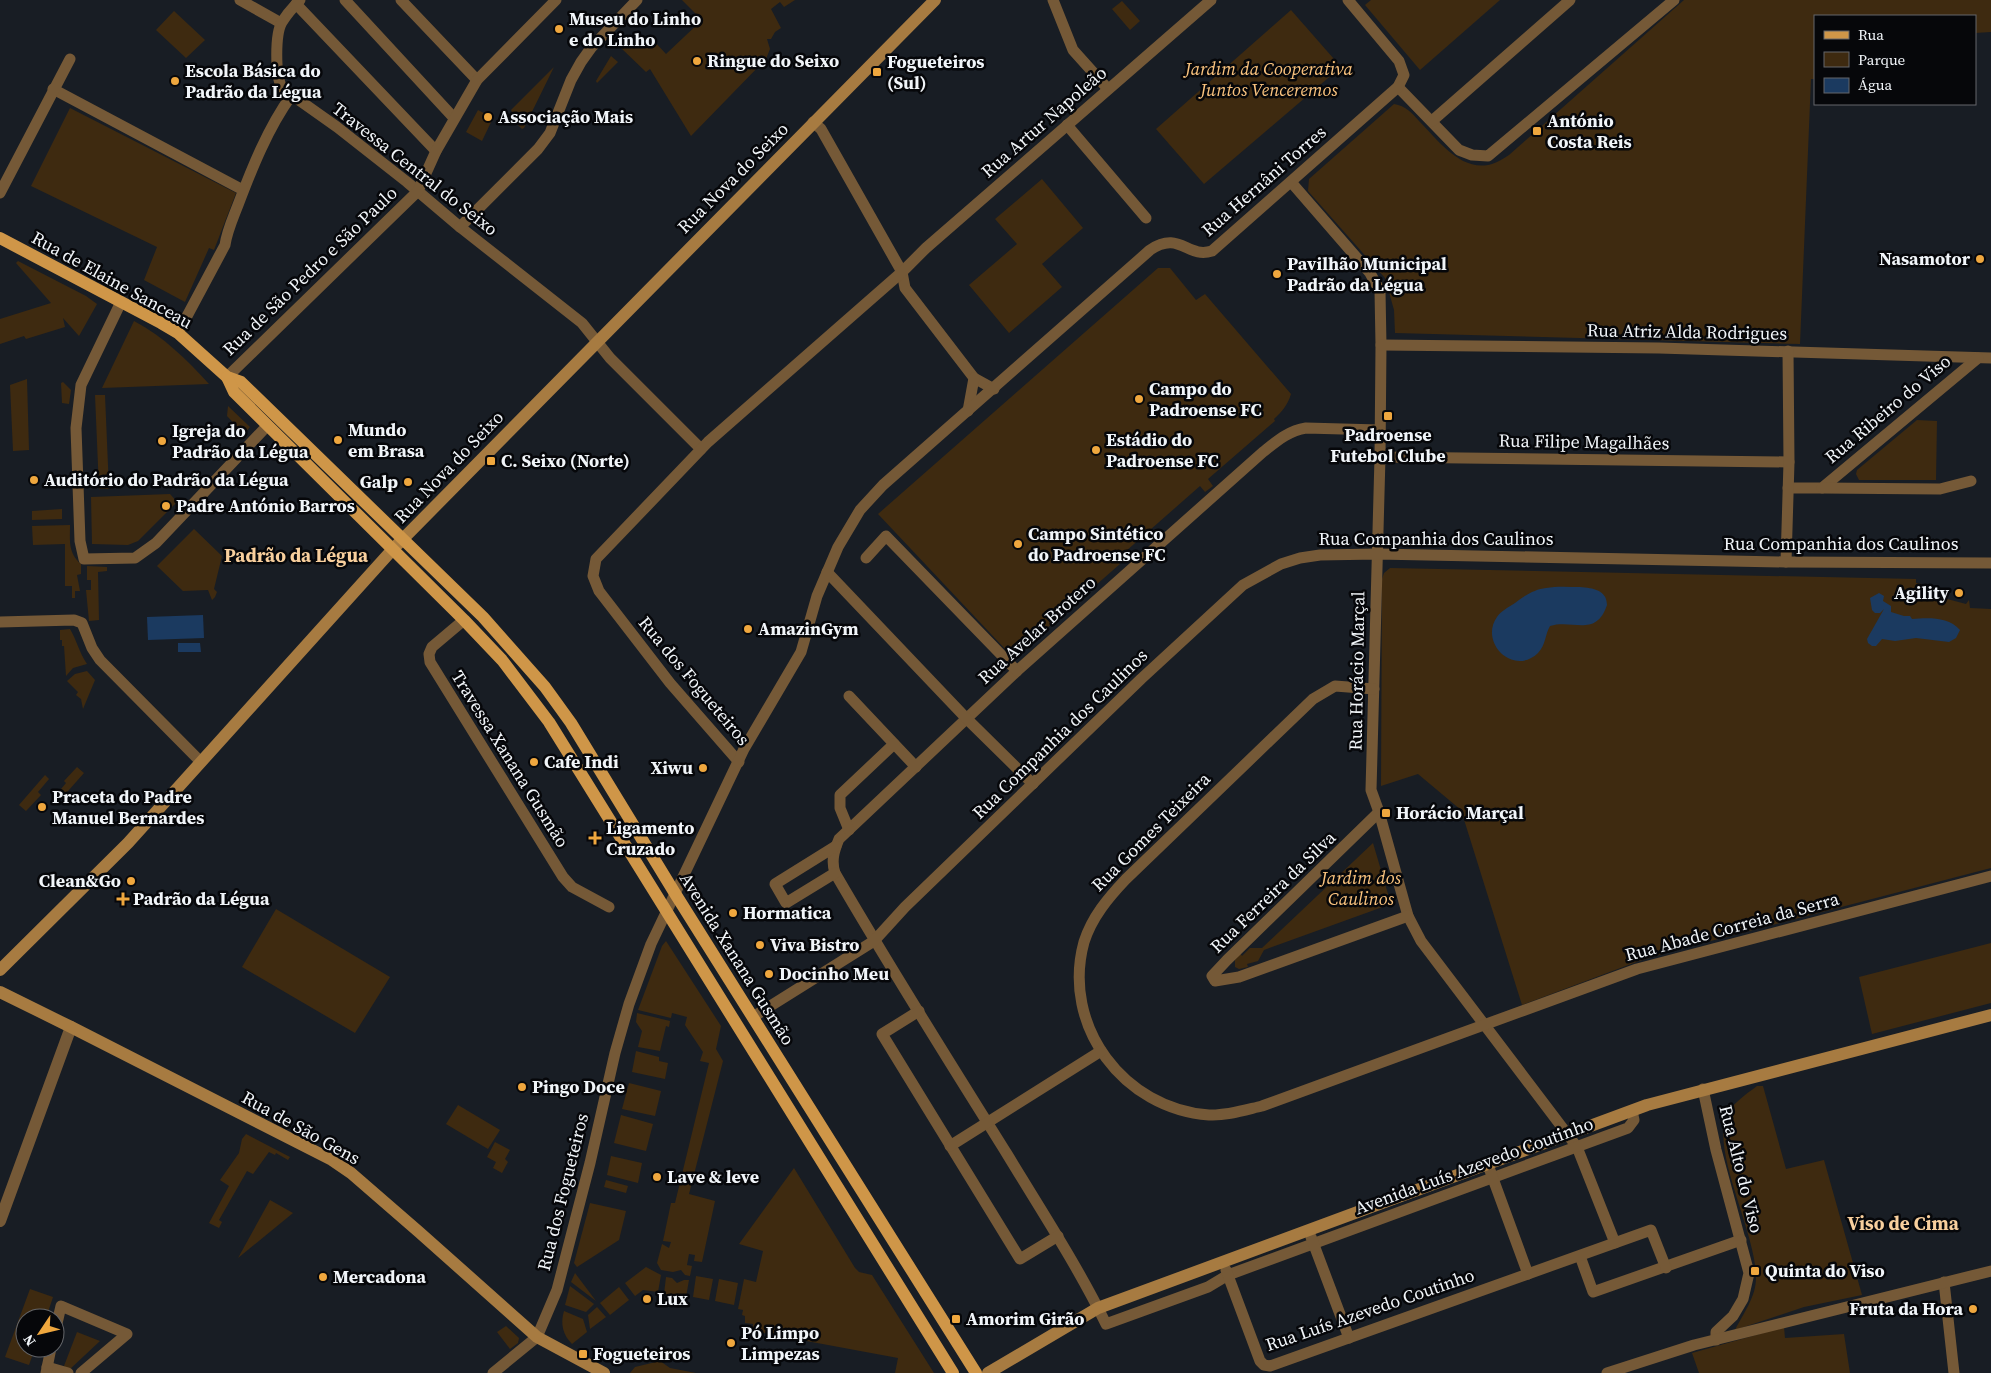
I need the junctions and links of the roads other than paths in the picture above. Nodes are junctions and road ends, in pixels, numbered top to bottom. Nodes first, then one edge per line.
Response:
1 (240, 0) edge
2 (345, 0) edge
3 (401, 0) edge
4 (556, 0) edge
5 (637, 0) edge
6 (935, 0) edge
7 (1053, 0) edge
8 (1211, 0) edge
9 (1348, 0) edge
10 (1570, 0) edge
11 (1674, 0) edge
12 (298, 2) edge
13 (281, 23) junction
14 (70, 59) dead end
15 (477, 80) junction
16 (1398, 87) junction
17 (53, 89) junction
18 (1108, 89) junction
19 (291, 96) junction
20 (454, 118) junction
21 (1432, 121) junction
22 (813, 122) junction
23 (1067, 125) junction
24 (436, 151) junction
25 (1291, 182) junction
26 (243, 190) junction
27 (418, 191) junction
28 (0, 193) edge
29 (1146, 218) dead end
30 (460, 227) junction
31 (0, 238) edge
32 (902, 272) junction
33 (122, 302) junction
34 (178, 334) junction
35 (597, 341) junction
36 (1381, 345) junction
37 (1788, 352) junction
38 (1978, 358) junction
39 (1991, 358) edge
40 (227, 376) junction
41 (974, 378) junction
42 (994, 389) junction
43 (967, 413) junction
44 (267, 426) junction
45 (1379, 430) junction
46 (701, 448) junction
47 (1380, 457) junction
48 (1788, 462) junction
49 (1971, 481) dead end
50 (1788, 488) junction
51 (1822, 488) junction
52 (402, 539) junction
53 (393, 549) junction
54 (1377, 554) junction
55 (866, 558) dead end
56 (1786, 562) junction
57 (1991, 563) edge
58 (827, 572) junction
59 (464, 620) junction
60 (0, 622) edge
61 (1017, 671) junction
62 (1374, 688) junction
63 (849, 696) dead end
64 (966, 718) junction
65 (894, 744) junction
66 (201, 762) junction
67 (739, 762) junction
68 (916, 767) junction
69 (1034, 784) junction
70 (1379, 812) junction
71 (849, 830) junction
72 (836, 846) junction
73 (835, 873) junction
74 (1991, 876) edge
75 (676, 895) junction
76 (609, 907) dead end
77 (667, 912) junction
78 (1408, 916) junction
79 (874, 941) junction
80 (0, 970) edge
81 (0, 992) edge
82 (919, 1011) junction
83 (1991, 1015) edge
84 (753, 1017) junction
85 (1485, 1024) junction
86 (71, 1027) junction
87 (1101, 1051) junction
88 (1703, 1089) junction
89 (1632, 1111) junction
90 (987, 1123) junction
91 (1569, 1135) junction
92 (950, 1146) junction
93 (1578, 1147) junction
94 (1488, 1165) junction
95 (1493, 1179) junction
96 (0, 1221) edge
97 (1309, 1230) junction
98 (1058, 1236) junction
99 (1740, 1240) junction
100 (1314, 1243) junction
101 (1615, 1243) junction
102 (1580, 1256) junction
103 (1223, 1261) junction
104 (1666, 1268) junction
105 (1991, 1271) edge
106 (1528, 1274) junction
107 (1228, 1275) junction
108 (1944, 1282) junction
109 (61, 1308) edge
110 (1098, 1308) junction
111 (536, 1337) junction
112 (1349, 1338) junction
113 (1716, 1340) junction
114 (46, 1370) edge
115 (68, 1373) edge
116 (81, 1373) edge
117 (492, 1373) edge
118 (604, 1373) edge
119 (953, 1373) edge
120 (976, 1373) edge
121 (988, 1373) edge
122 (1608, 1373) edge
123 (1954, 1373) edge

1 - 13 street
2 - 20 street
3 - 15 street
4 - 15 street
5 - 30 street
6 - 22 main road, Rua Nova do Seixo
7 - 18 street
8 - 18 street, Rua Artur Napoleão
9 - 16 street
10 - 21 street
11 - 21 street
12 - 13 street, Travessa Central do Seixo
12 - 24 street
13 - 19 street, Travessa Central do Seixo
14 - 17 street
15 - 20 street
16 - 21 street
16 - 25 street, Rua Hernâni Torres
17 - 26 street
17 - 28 street
18 - 23 street, Rua Artur Napoleão
19 - 26 street
19 - 27 street, Travessa Central do Seixo
20 - 24 street
22 - 32 street
22 - 35 main road, Rua Nova do Seixo
23 - 29 street
23 - 32 street, Rua Artur Napoleão
24 - 27 street
25 - 36 street, Rua Horácio Marçal
25 - 42 street, Rua Hernâni Torres
26 - 34 street
27 - 30 street, Travessa Central do Seixo
27 - 40 street, Rua de São Pedro e São Paulo
30 - 35 street, Travessa Central do Seixo
31 - 33 main road, Rua de Elaine Sanceau
32 - 41 street
32 - 46 street, Rua dos Fogueteiros
33 - 34 main road, Rua de Elaine Sanceau
33 - 44 street
34 - 40 main road, Rua de Elaine Sanceau
35 - 46 street, Travessa Central do Seixo
35 - 52 main road, Rua Nova do Seixo
36 - 37 street, Rua Atriz Alda Rodrigues
36 - 45 street, Rua Horácio Marçal
37 - 38 street, Rua Atriz Alda Rodrigues
37 - 48 street
38 - 39 street, Rua Atriz Alda Rodrigues
38 - 51 street, Rua Ribeiro do Viso
40 - 44 main road, Rua de Elaine Sanceau
40 - 52 main road, Rua de Elaine Sanceau
41 - 42 street
41 - 43 street
42 - 43 street, Rua Hernâni Torres
43 - 58 street, Rua Hernâni Torres
44 - 53 main road, Rua de Elaine Sanceau
45 - 47 street, Rua Horácio Marçal
45 - 61 street, Rua Avelar Brotero
46 - 67 street, Rua dos Fogueteiros
47 - 48 street, Rua Filipe Magalhães
47 - 54 street, Rua Horácio Marçal
48 - 50 street
49 - 51 street, Rua Ribeiro do Viso
50 - 51 street, Rua Ribeiro do Viso
50 - 56 street
52 - 53 main road, Rua Nova do Seixo
52 - 75 main road, Avenida Xanana Gusmão
53 - 59 main road, Avenida Xanana Gusmão
53 - 66 main road, Rua Nova do Seixo
54 - 56 street, Rua Companhia dos Caulinos
54 - 62 street, Rua Horácio Marçal
54 - 69 street, Rua Companhia dos Caulinos
55 - 61 street
56 - 57 street, Rua Companhia dos Caulinos
58 - 64 street
58 - 67 street, Rua Hernâni Torres
59 - 76 street, Travessa Xanana Gusmão
59 - 77 main road, Avenida Xanana Gusmão
60 - 66 street
61 - 64 street, Rua Avelar Brotero
62 - 70 street, Rua Horácio Marçal
62 - 87 street, Rua Gomes Teixeira
63 - 65 street
64 - 68 street, Rua Avelar Brotero
64 - 69 street
65 - 68 street
65 - 71 street
66 - 80 main road, Rua Nova do Seixo
67 - 75 street, Rua dos Fogueteiros
68 - 71 street, Rua Avelar Brotero
69 - 79 street, Rua Companhia dos Caulinos
70 - 78 street, Rua Horácio Marçal
70 - 78 street, Rua Ferreira da Silva
71 - 72 street, Rua Avelar Brotero
72 - 73 street
72 - 73 street, Rua Avelar Brotero
73 - 79 street
74 - 85 street, Rua Abade Correia da Serra
75 - 77 street, Rua dos Fogueteiros
75 - 84 main road, Avenida Xanana Gusmão
77 - 111 street, Rua dos Fogueteiros
77 - 119 main road, Avenida Xanana Gusmão
78 - 85 street, Rua Horácio Marçal
79 - 82 street
79 - 84 street, Rua Companhia dos Caulinos
81 - 86 main road, Rua de São Gens
82 - 90 street
82 - 92 street
83 - 88 main road, Rua Alto do Viso
84 - 120 main road, Avenida Xanana Gusmão
85 - 87 street, Rua Gomes Teixeira
85 - 91 street, Rua Horácio Marçal
86 - 96 street
86 - 111 main road, Rua de São Gens
87 - 90 street
88 - 89 main road, Avenida Luís Azevedo Coutinho
88 - 99 street, Rua Alto do Viso
89 - 91 main road, Avenida Luís Azevedo Coutinho
89 - 93 street, Avenida Luís Azevedo Coutinho
90 - 92 street
90 - 98 street
91 - 93 street, Rua Horácio Marçal
91 - 94 main road, Avenida Luís Azevedo Coutinho
92 - 98 street
93 - 95 street, Avenida Luís Azevedo Coutinho
93 - 101 street, Rua Horácio Marçal
94 - 95 street
94 - 97 main road, Avenida Luís Azevedo Coutinho
95 - 100 street, Avenida Luís Azevedo Coutinho
95 - 106 street
97 - 100 street
97 - 103 main road, Avenida Luís Azevedo Coutinho
98 - 110 street
99 - 104 street
99 - 113 street, Rua Alto do Viso
100 - 107 street, Avenida Luís Azevedo Coutinho
100 - 112 street
101 - 102 street, Rua Luís Azevedo Coutinho
101 - 104 street, Rua Luís Azevedo Coutinho
102 - 104 street
102 - 106 street, Rua Luís Azevedo Coutinho
103 - 107 street
103 - 110 main road, Avenida Luís Azevedo Coutinho
105 - 108 street
106 - 112 street, Rua Luís Azevedo Coutinho
107 - 110 street, Avenida Luís Azevedo Coutinho
107 - 112 street, Rua Luís Azevedo Coutinho
108 - 113 street
108 - 123 street
109 - 116 street
110 - 121 main road, Avenida Luís Azevedo Coutinho
111 - 117 street
111 - 118 main road, Rua de São Gens
113 - 122 street
114 - 115 street

